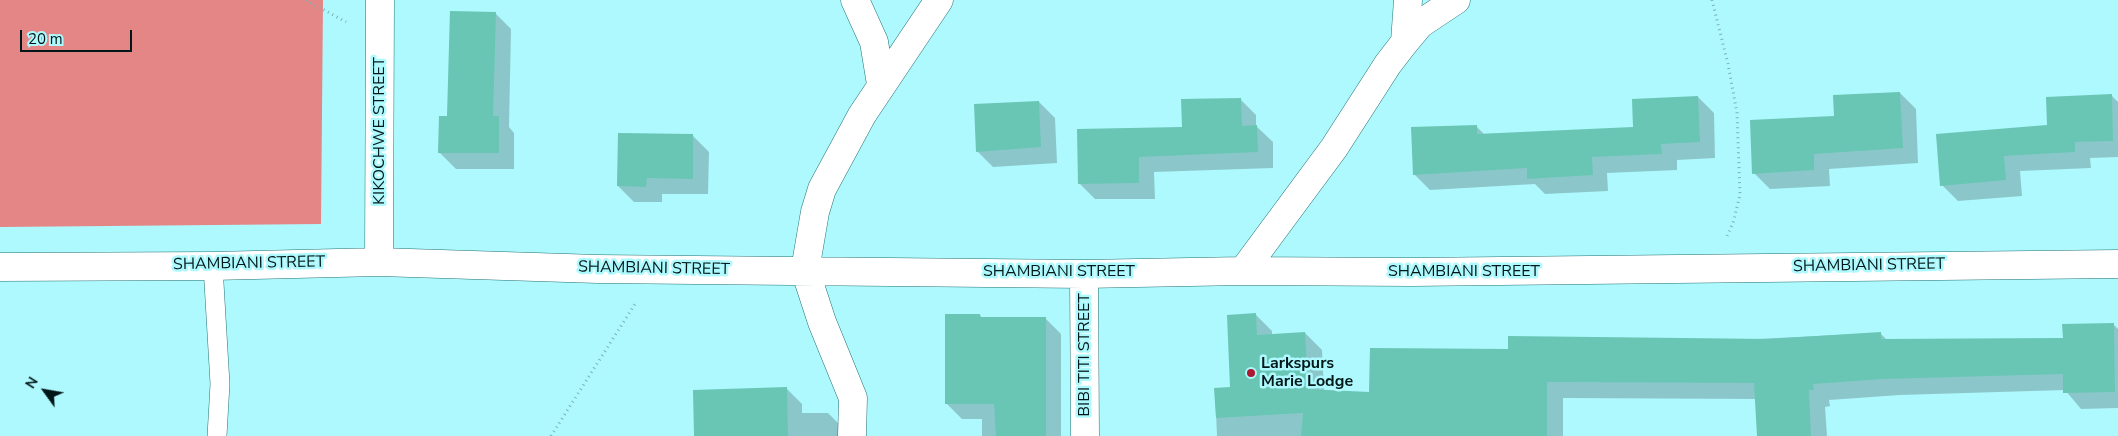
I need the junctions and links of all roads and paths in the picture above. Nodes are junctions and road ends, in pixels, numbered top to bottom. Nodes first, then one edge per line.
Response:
1 (306, 0) edge
2 (380, 0) edge
3 (856, 0) edge
4 (939, 0) edge
5 (1408, 0) edge
6 (1456, 0) edge
7 (1712, 0) edge
8 (380, 40) junction
9 (1405, 42) junction
10 (881, 84) junction
11 (379, 262) junction
12 (2118, 264) edge
13 (213, 266) junction
14 (0, 267) edge
15 (1713, 268) junction
16 (657, 270) junction
17 (804, 270) junction
18 (1243, 271) junction
19 (1084, 274) junction
20 (217, 436) edge
21 (551, 436) edge
22 (852, 436) edge
23 (1085, 436) edge

1 - 8 path
2 - 8 street, KIKOCHWE STREET
3 - 10 street
4 - 10 street
5 - 9 street
6 - 9 street
7 - 15 path
8 - 11 street, KIKOCHWE STREET
9 - 18 street
10 - 17 street
11 - 13 street, SHAMBIANI STREET
11 - 16 street, SHAMBIANI STREET
12 - 15 street, SHAMBIANI STREET
13 - 14 street, SHAMBIANI STREET
13 - 20 lane
15 - 18 street, SHAMBIANI STREET
16 - 17 street, SHAMBIANI STREET
16 - 21 path
17 - 19 street, SHAMBIANI STREET
17 - 22 street
18 - 19 street, SHAMBIANI STREET
19 - 23 street, BIBI TITI STREET

